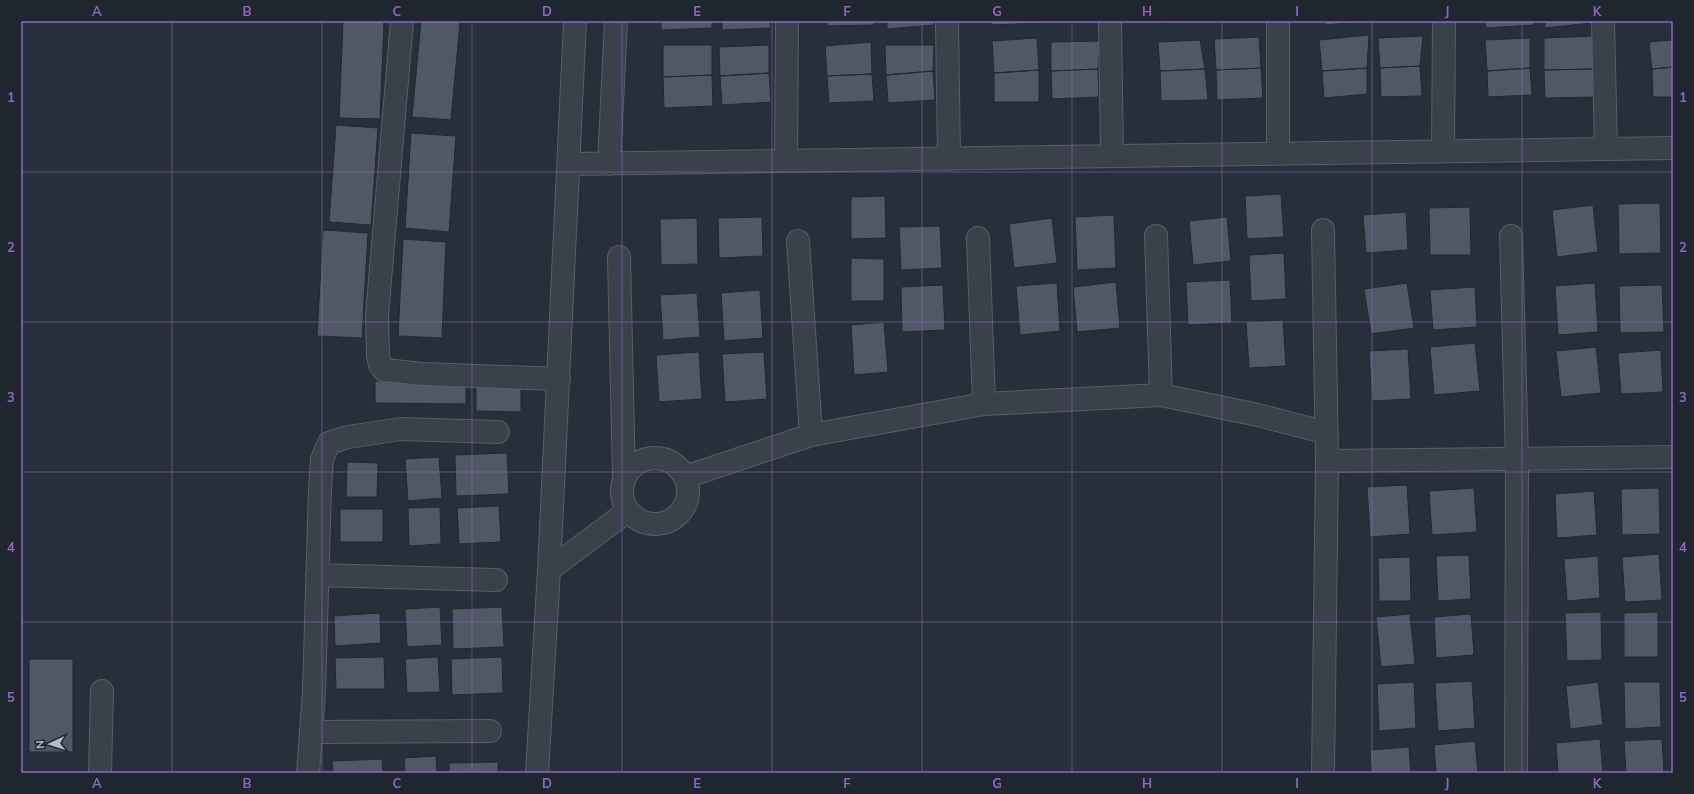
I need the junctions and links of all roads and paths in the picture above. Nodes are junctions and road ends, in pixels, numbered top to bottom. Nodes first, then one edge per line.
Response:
1 (402, 21) edge
2 (575, 21) edge
3 (616, 21) edge
4 (787, 21) edge
5 (947, 21) edge
6 (1110, 21) edge
7 (1278, 21) edge
8 (1444, 21) edge
9 (1603, 21) edge
10 (1673, 148) edge
11 (1606, 149) junction
12 (1443, 152) junction
13 (1278, 154) junction
14 (1112, 156) junction
15 (949, 159) junction
16 (786, 161) junction
17 (568, 164) junction
18 (609, 164) junction
19 (1323, 230) dead end
20 (1156, 236) dead end
21 (1511, 236) dead end
22 (978, 238) dead end
23 (798, 241) dead end
24 (619, 257) dead end
25 (559, 379) junction
26 (1161, 395) junction
27 (984, 404) junction
28 (498, 432) dead end
29 (1327, 433) junction
30 (811, 436) junction
31 (1673, 457) edge
32 (1517, 459) junction
33 (1327, 461) junction
34 (685, 477) junction
35 (624, 479) junction
36 (628, 511) junction
37 (549, 570) junction
38 (317, 575) junction
39 (496, 580) dead end
40 (102, 691) dead end
41 (490, 731) dead end
42 (311, 732) junction
43 (100, 773) edge
44 (308, 773) edge
45 (537, 773) edge
46 (1323, 773) edge
47 (1516, 773) edge

1 - 25 street
2 - 17 street
3 - 18 street
4 - 16 street
5 - 15 street
6 - 14 street
7 - 13 street
8 - 12 street
9 - 11 street
10 - 11 street
11 - 12 street
12 - 13 street
13 - 14 street
14 - 15 street
15 - 16 street
16 - 18 street
17 - 18 street
17 - 25 street
19 - 29 street
20 - 26 street
21 - 32 street
22 - 27 street
23 - 30 street
24 - 35 street
25 - 37 street
26 - 27 street
26 - 29 street
27 - 30 street
28 - 38 street
29 - 33 street
30 - 34 street
31 - 32 street
32 - 33 street
32 - 47 street
33 - 46 street
34 - 35 street
34 - 36 street
35 - 36 street
36 - 37 street
37 - 45 street
38 - 39 street
38 - 42 street
40 - 43 street
41 - 42 street
42 - 44 street

